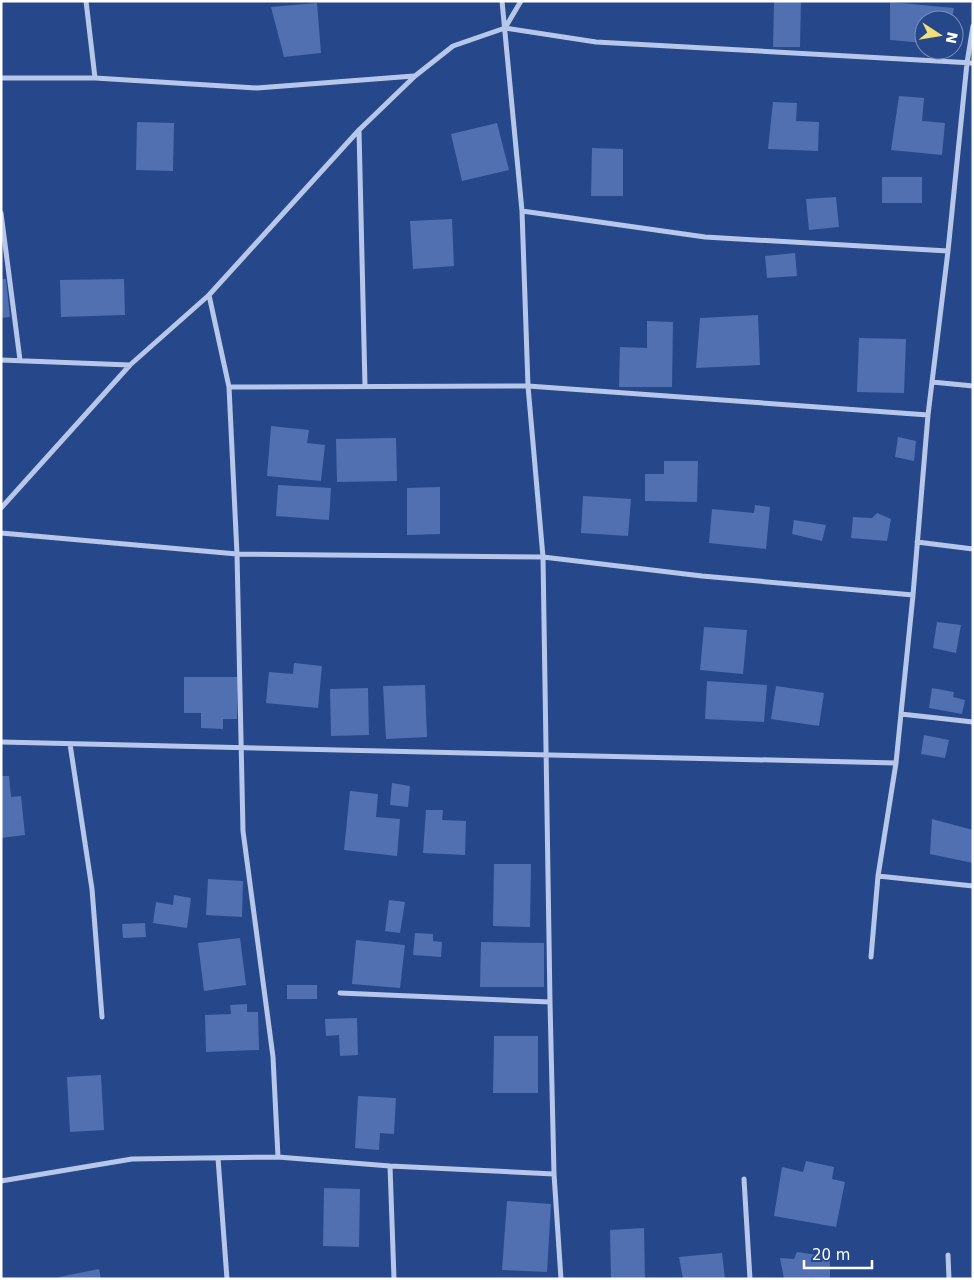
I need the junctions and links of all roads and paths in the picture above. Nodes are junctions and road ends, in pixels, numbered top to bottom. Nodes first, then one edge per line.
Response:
1 (86, 1) edge
2 (502, 1) edge
3 (521, 1) edge
4 (973, 26) edge
5 (504, 28) junction
6 (970, 63) edge
7 (415, 76) junction
8 (1, 78) edge
9 (95, 78) junction
10 (359, 130) junction
11 (522, 210) junction
12 (1, 213) edge
13 (948, 250) junction
14 (209, 295) junction
15 (1, 360) edge
16 (20, 360) junction
17 (130, 365) junction
18 (932, 382) junction
19 (365, 386) junction
20 (528, 386) junction
21 (973, 386) edge
22 (229, 387) junction
23 (928, 415) junction
24 (1, 508) edge
25 (1, 533) edge
26 (917, 542) junction
27 (973, 549) edge
28 (237, 554) junction
29 (543, 558) junction
30 (913, 595) junction
31 (901, 714) junction
32 (973, 722) edge
33 (1, 742) edge
34 (70, 744) junction
35 (242, 748) junction
36 (545, 754) junction
37 (896, 762) junction
38 (878, 876) junction
39 (973, 886) edge
40 (871, 957) dead end
41 (340, 993) dead end
42 (550, 1002) junction
43 (102, 1017) dead end
44 (278, 1156) junction
45 (218, 1158) junction
46 (390, 1166) junction
47 (554, 1174) junction
48 (744, 1179) dead end
49 (1, 1181) edge
50 (948, 1255) dead end
51 (227, 1279) edge
52 (394, 1279) edge
53 (561, 1279) edge
54 (750, 1279) edge
55 (950, 1279) edge

1 - 9 street
2 - 5 street
3 - 5 street
4 - 6 street
5 - 6 street
5 - 7 street
5 - 11 street
6 - 13 street
7 - 9 street
7 - 10 street
8 - 9 street
10 - 14 street
10 - 19 street
11 - 13 street
11 - 20 street
12 - 16 street
13 - 18 street
14 - 17 street
14 - 22 street
15 - 16 street
16 - 17 street
17 - 24 street
18 - 21 street
18 - 23 street
19 - 20 street
19 - 22 street
20 - 23 street
20 - 29 street
22 - 28 street
23 - 26 street
25 - 28 street
26 - 27 street
26 - 30 street
28 - 29 street
28 - 35 street
29 - 30 street
29 - 36 street
30 - 31 street
31 - 32 street
31 - 37 street
33 - 34 street
34 - 35 street
34 - 43 street
35 - 36 street
35 - 44 street
36 - 37 street
36 - 42 street
37 - 38 street
38 - 39 street
38 - 40 street
41 - 42 street
42 - 47 street
44 - 45 street
44 - 46 street
45 - 49 street
45 - 51 street
46 - 47 street
46 - 52 street
47 - 53 street
48 - 54 street
50 - 55 street

